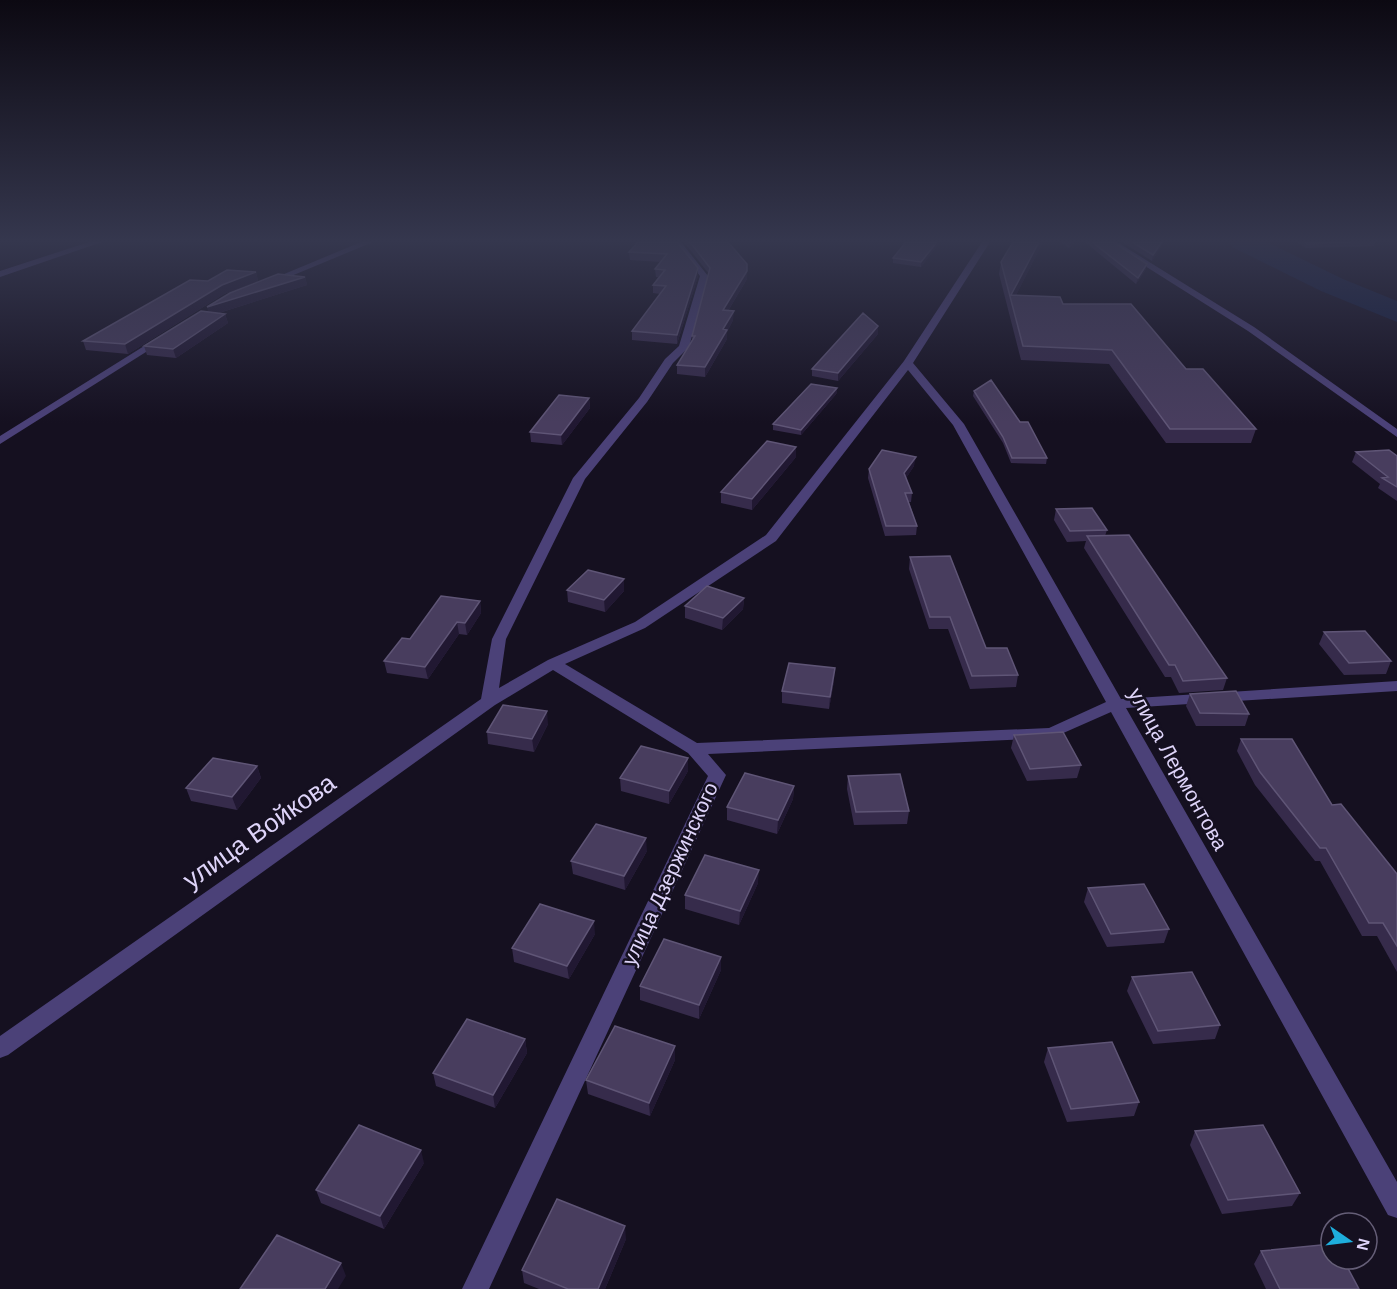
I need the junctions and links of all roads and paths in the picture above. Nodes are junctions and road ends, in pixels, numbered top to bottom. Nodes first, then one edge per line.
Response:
1 (697, 302) edge
2 (947, 302) edge
3 (1208, 302) edge
4 (172, 332) edge
5 (908, 363) junction
6 (1397, 434) edge
7 (0, 441) edge
8 (553, 663) junction
9 (1397, 686) edge
10 (489, 701) junction
11 (1116, 704) junction
12 (694, 749) junction
13 (0, 1048) edge
14 (1397, 1206) edge
15 (475, 1289) edge

1 - 10 street
2 - 5 street
3 - 6 street
4 - 7 street
5 - 8 street
5 - 11 street, улица Лермонтова
8 - 10 street, улица Войкова
8 - 12 street, улица Дзержинского
9 - 11 street
10 - 13 street, улица Войкова
11 - 12 street
11 - 14 street, улица Лермонтова
12 - 15 street, улица Дзержинского

